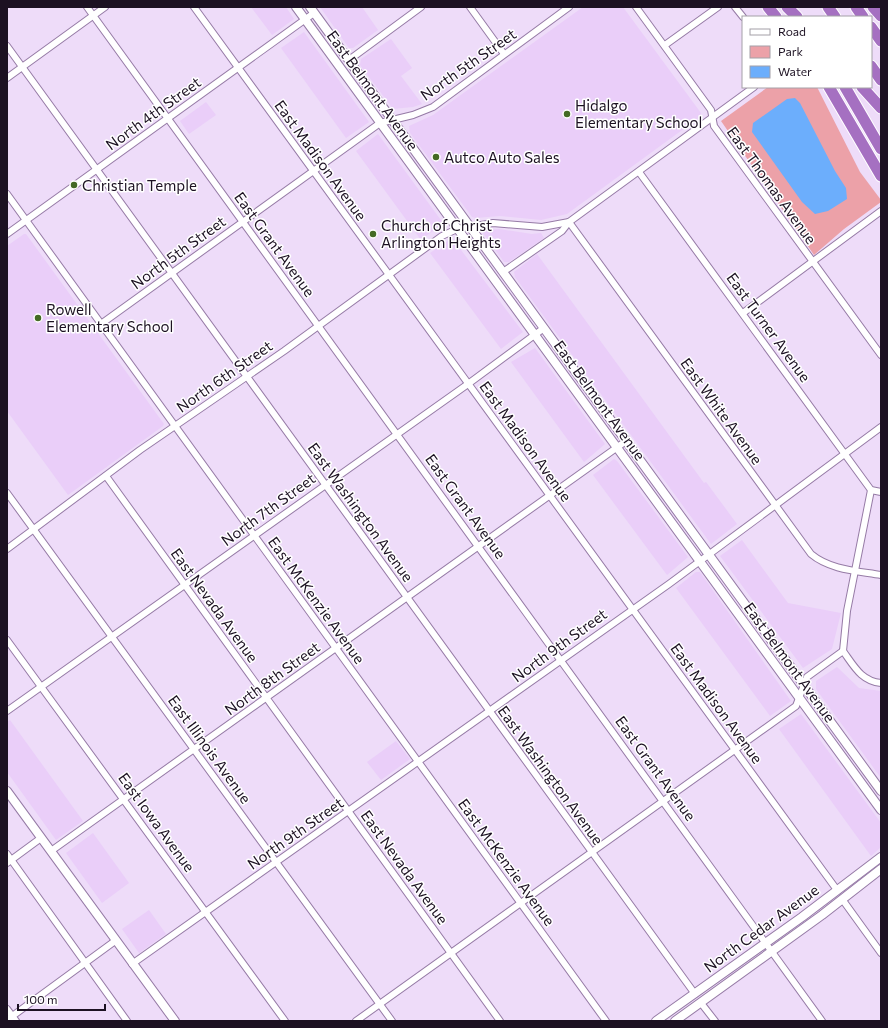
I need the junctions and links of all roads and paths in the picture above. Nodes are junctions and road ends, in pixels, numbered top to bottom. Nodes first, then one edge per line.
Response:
1 (87, 7) edge
2 (105, 7) edge
3 (194, 7) edge
4 (296, 7) edge
5 (421, 7) edge
6 (470, 7) edge
7 (569, 7) edge
8 (636, 7) edge
9 (718, 7) edge
10 (736, 7) edge
11 (768, 7) edge
12 (788, 7) edge
13 (798, 7) edge
14 (828, 7) edge
15 (856, 7) edge
16 (875, 7) edge
17 (312, 10) edge
18 (881, 15) edge
19 (93, 16) junction
20 (742, 16) edge
21 (775, 16) edge
22 (796, 16) edge
23 (803, 16) edge
24 (834, 16) edge
25 (862, 16) edge
26 (305, 20) junction
27 (872, 28) edge
28 (881, 41) edge
29 (665, 45) junction
30 (7, 46) edge
31 (504, 54) junction
32 (349, 60) junction
33 (22, 67) junction
34 (872, 67) edge
35 (239, 68) junction
36 (7, 78) edge
37 (881, 80) edge
38 (753, 88) edge
39 (830, 88) edge
40 (846, 88) edge
41 (863, 88) edge
42 (881, 108) edge
43 (168, 118) junction
44 (712, 118) junction
45 (393, 120) junction
46 (380, 123) junction
47 (881, 149) edge
48 (97, 170) junction
49 (313, 171) junction
50 (639, 172) junction
51 (881, 176) edge
52 (7, 194) edge
53 (881, 211) edge
54 (26, 220) junction
55 (243, 221) junction
56 (569, 222) junction
57 (470, 226) junction
58 (457, 229) junction
59 (7, 234) edge
60 (813, 261) junction
61 (503, 272) junction
62 (172, 273) junction
63 (389, 275) junction
64 (742, 313) junction
65 (101, 324) junction
66 (318, 325) junction
67 (544, 328) junction
68 (534, 335) junction
69 (881, 355) edge
70 (246, 375) junction
71 (468, 384) junction
72 (175, 426) junction
73 (881, 428) edge
74 (397, 433) junction
75 (626, 441) junction
76 (617, 448) junction
77 (845, 454) junction
78 (106, 476) junction
79 (325, 484) junction
80 (871, 490) junction
81 (881, 492) edge
82 (7, 493) edge
83 (550, 496) junction
84 (774, 506) junction
85 (33, 529) junction
86 (254, 535) junction
87 (479, 546) junction
88 (7, 549) edge
89 (708, 553) junction
90 (699, 560) junction
91 (856, 570) junction
92 (881, 575) edge
93 (185, 585) junction
94 (407, 597) junction
95 (632, 608) junction
96 (112, 637) junction
97 (7, 640) edge
98 (336, 648) junction
99 (843, 651) junction
100 (562, 660) junction
101 (881, 683) edge
102 (804, 684) junction
103 (41, 687) junction
104 (799, 698) junction
105 (266, 699) junction
106 (7, 711) edge
107 (490, 712) junction
108 (195, 750) junction
109 (735, 750) junction
110 (418, 762) junction
111 (7, 791) edge
112 (881, 791) edge
113 (123, 800) junction
114 (664, 801) junction
115 (881, 810) edge
116 (349, 811) junction
117 (41, 838) junction
118 (51, 852) junction
119 (592, 852) junction
120 (7, 854) edge
121 (881, 857) edge
122 (9, 862) edge
123 (277, 862) junction
124 (881, 869) edge
125 (837, 890) junction
126 (842, 899) junction
127 (521, 904) junction
128 (206, 912) junction
129 (115, 941) junction
130 (767, 942) junction
131 (773, 951) junction
132 (452, 953) junction
133 (881, 953) edge
134 (85, 963) junction
135 (132, 964) junction
136 (694, 994) junction
137 (701, 1002) junction
138 (380, 1004) junction
139 (7, 1009) edge
140 (12, 1019) edge
141 (657, 1020) edge
142 (127, 1021) edge
143 (174, 1021) edge
144 (285, 1021) edge
145 (356, 1021) edge
146 (392, 1021) edge
147 (500, 1021) edge
148 (606, 1021) edge
149 (675, 1021) edge
150 (714, 1021) edge
151 (822, 1021) edge

1 - 19 street, East Grant Avenue
2 - 19 street
3 - 35 street, East Madison Avenue
4 - 26 main road, East Belmont Avenue
5 - 32 street
6 - 31 street
7 - 31 street, North 5th Street
8 - 29 street, East Thomas Avenue
9 - 29 street
10 - 20 street
11 - 21 highway
12 - 22 highway
13 - 23 highway
14 - 24 highway
15 - 25 highway
16 - 18 highway
17 - 26 street, North 4th Street
17 - 32 main road, East Belmont Avenue
19 - 33 street
19 - 43 street, East Grant Avenue
26 - 35 street, North 4th Street
26 - 46 main road, East Belmont Avenue
27 - 28 highway
29 - 44 street, East Thomas Avenue
30 - 33 street, East Washington Avenue
31 - 45 street, North 5th Street
32 - 45 main road, East Belmont Avenue
33 - 36 street
33 - 48 street, East Washington Avenue
34 - 37 highway
35 - 43 street, North 4th Street
35 - 49 street, East Madison Avenue
38 - 44 street
39 - 51 highway
40 - 47 highway
41 - 42 highway
43 - 48 street, North 4th Street
43 - 55 street, East Grant Avenue
44 - 50 street
44 - 60 street, East Thomas Avenue
45 - 46 street, North 5th Street
45 - 57 main road, East Belmont Avenue
46 - 49 street, North 5th Street
46 - 58 main road, East Belmont Avenue
48 - 54 street, North 4th Street
48 - 62 street, East Washington Avenue
49 - 55 street, North 5th Street
49 - 63 street, East Madison Avenue
50 - 56 street
50 - 64 street, East Turner Avenue
52 - 54 street, East McKenzie Avenue
53 - 60 street
54 - 59 street, North 4th Street
54 - 65 street, East McKenzie Avenue
55 - 62 street, North 5th Street
55 - 66 street, East Grant Avenue
56 - 57 street, North 6th Street
56 - 61 street
56 - 84 street, East White Avenue
57 - 58 street, North 6th Street
57 - 61 main road, East Belmont Avenue
58 - 63 street, North 6th Street
58 - 68 main road, East Belmont Avenue
60 - 64 street
60 - 69 street, East Thomas Avenue
61 - 67 main road, East Belmont Avenue
62 - 65 street, North 5th Street
62 - 70 street, East Washington Avenue
63 - 66 street, North 6th Street
63 - 71 street, East Madison Avenue
64 - 77 street, East Turner Avenue
65 - 72 street, East McKenzie Avenue
66 - 70 street, North 6th Street
66 - 74 street, East Grant Avenue
67 - 68 street, North 7th Street
67 - 75 main road, East Belmont Avenue
68 - 71 street, North 7th Street
68 - 76 main road, East Belmont Avenue
70 - 72 street, North 6th Street
70 - 79 street, East Washington Avenue
71 - 74 street, North 7th Street
71 - 83 street, East Madison Avenue
72 - 78 street, North 6th Street
72 - 86 street, East McKenzie Avenue
73 - 77 street, North 9th Street
74 - 79 street, North 7th Street
74 - 87 street, East Grant Avenue
75 - 76 street, North 8th Street
75 - 89 main road, East Belmont Avenue
76 - 83 street, North 8th Street
76 - 90 main road, East Belmont Avenue
77 - 80 street, East Turner Avenue
77 - 84 street, North 9th Street
78 - 85 street, North 6th Street
78 - 93 street, East Nevada Avenue
79 - 86 street, North 7th Street
79 - 94 street, East Washington Avenue
80 - 81 street
80 - 91 street
82 - 85 street, East Illinois Avenue
83 - 87 street, North 8th Street
83 - 95 street, East Madison Avenue
84 - 89 street, North 9th Street
84 - 91 street, East White Avenue
85 - 88 street, North 6th Street
85 - 96 street, East Illinois Avenue
86 - 93 street, North 7th Street
86 - 98 street, East McKenzie Avenue
87 - 94 street, North 8th Street
87 - 100 street, East Grant Avenue
89 - 90 street, North 9th Street
89 - 102 main road, East Belmont Avenue
90 - 95 street, North 9th Street
90 - 104 main road, East Belmont Avenue
91 - 92 street, East White Avenue
91 - 99 street
93 - 96 street, North 7th Street
93 - 105 street, East Nevada Avenue
94 - 98 street, North 8th Street
94 - 107 street, East Washington Avenue
95 - 100 street, North 9th Street
95 - 109 street, East Madison Avenue
96 - 103 street, North 7th Street
96 - 108 street, East Illinois Avenue
97 - 103 street, East Iowa Avenue
98 - 105 street, North 8th Street
98 - 110 street, East McKenzie Avenue
99 - 101 street
99 - 102 street
100 - 107 street, North 9th Street
100 - 114 street, East Grant Avenue
102 - 104 street
102 - 112 main road, East Belmont Avenue
103 - 106 street, North 7th Street
103 - 113 street, East Iowa Avenue
104 - 109 street
104 - 115 main road, East Belmont Avenue
105 - 108 street, North 8th Street
105 - 116 street, East Nevada Avenue
107 - 110 street, North 9th Street
107 - 119 street, East Washington Avenue
108 - 113 street, North 8th Street
108 - 123 street, East Illinois Avenue
109 - 114 street
109 - 125 street, East Madison Avenue
110 - 116 street, North 9th Street
110 - 127 street, East McKenzie Avenue
111 - 117 main road
113 - 118 street, North 8th Street
113 - 128 street, East Iowa Avenue
114 - 119 street
114 - 130 street, East Grant Avenue
116 - 123 street, North 9th Street
116 - 132 street, East Nevada Avenue
117 - 118 main road
117 - 122 street
118 - 129 main road
119 - 127 street
119 - 136 street, East Washington Avenue
120 - 122 street
121 - 125 main road, North Cedar Avenue
122 - 134 street
123 - 128 street, North 9th Street
123 - 138 street, East Illinois Avenue
124 - 126 main road, North Cedar Avenue
125 - 130 main road, North Cedar Avenue
126 - 131 main road, North Cedar Avenue
126 - 133 street
127 - 132 street
127 - 148 street, East McKenzie Avenue
128 - 135 street, North 9th Street
128 - 144 street, East Iowa Avenue
129 - 134 street
129 - 135 main road
130 - 131 street, East Grant Avenue
130 - 136 main road, North Cedar Avenue
131 - 137 main road, North Cedar Avenue
131 - 151 street, East Grant Avenue
132 - 138 street
132 - 147 street, East Nevada Avenue
134 - 140 street
134 - 142 street
135 - 143 main road
136 - 141 main road, North Cedar Avenue
137 - 149 main road, North Cedar Avenue
137 - 150 street
138 - 145 street
138 - 146 street, East Illinois Avenue
139 - 140 street

